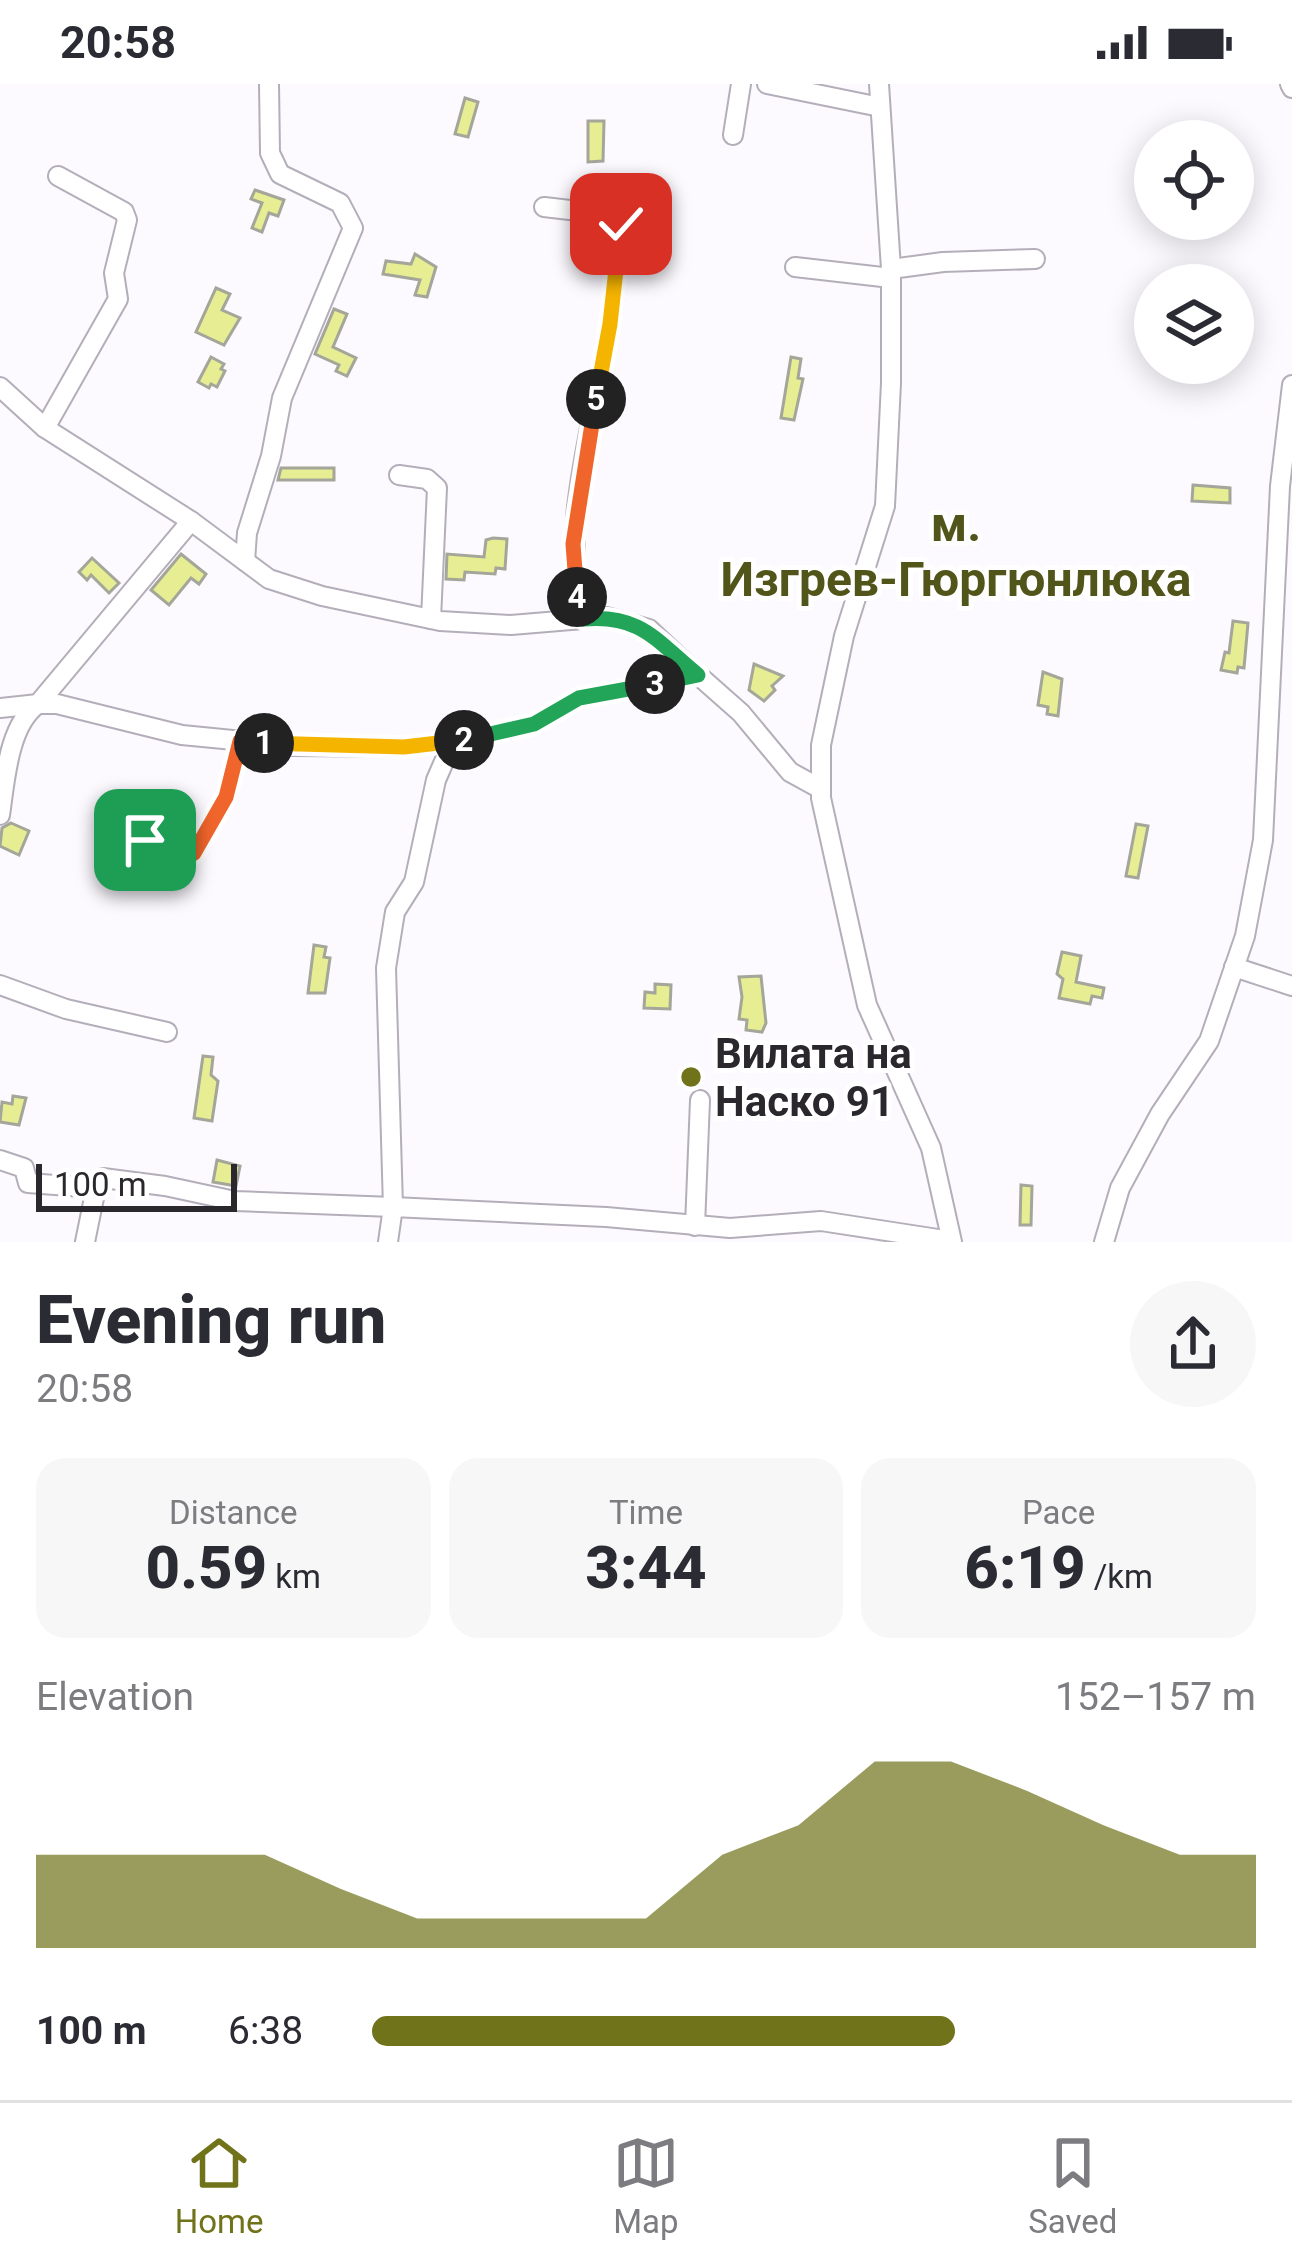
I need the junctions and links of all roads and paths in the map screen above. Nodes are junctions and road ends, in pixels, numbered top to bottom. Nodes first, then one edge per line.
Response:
1 (269, 84) edge
2 (741, 84) edge
3 (767, 84) edge
4 (879, 84) edge
5 (880, 107) junction
6 (733, 135) dead end
7 (58, 176) dead end
8 (544, 207) dead end
9 (1035, 260) dead end
10 (795, 267) dead end
11 (890, 274) junction
12 (1292, 385) edge
13 (0, 387) edge
14 (46, 428) junction
15 (399, 475) dead end
16 (191, 521) junction
17 (245, 561) junction
18 (584, 619) junction
19 (431, 620) junction
20 (698, 675) junction
21 (38, 704) junction
22 (0, 708) edge
23 (240, 741) junction
24 (453, 741) junction
25 (821, 788) junction
26 (0, 815) edge
27 (145, 840) dead end
28 (1234, 968) junction
29 (0, 985) edge
30 (1292, 986) edge
31 (167, 1031) dead end
32 (700, 1100) dead end
33 (0, 1160) edge
34 (96, 1188) junction
35 (393, 1207) junction
36 (695, 1226) junction
37 (85, 1242) edge
38 (388, 1242) edge
39 (952, 1242) edge
40 (1105, 1242) edge

1 - 17 street
2 - 6 street
3 - 5 street
4 - 5 street
5 - 11 street
7 - 14 street
8 - 18 street
9 - 11 street
10 - 11 street
11 - 25 street
12 - 28 street
13 - 14 street
14 - 16 street
15 - 19 street
16 - 17 street
16 - 21 street
17 - 19 street
18 - 19 street
18 - 20 street
20 - 24 street
20 - 25 street
21 - 22 street
21 - 23 street
21 - 26 street
23 - 24 street
23 - 27 street
24 - 35 street
25 - 39 street
28 - 30 street
28 - 40 street
29 - 31 street
32 - 36 street
33 - 34 street
34 - 35 street
34 - 37 street
35 - 36 street
35 - 38 street
36 - 39 street

